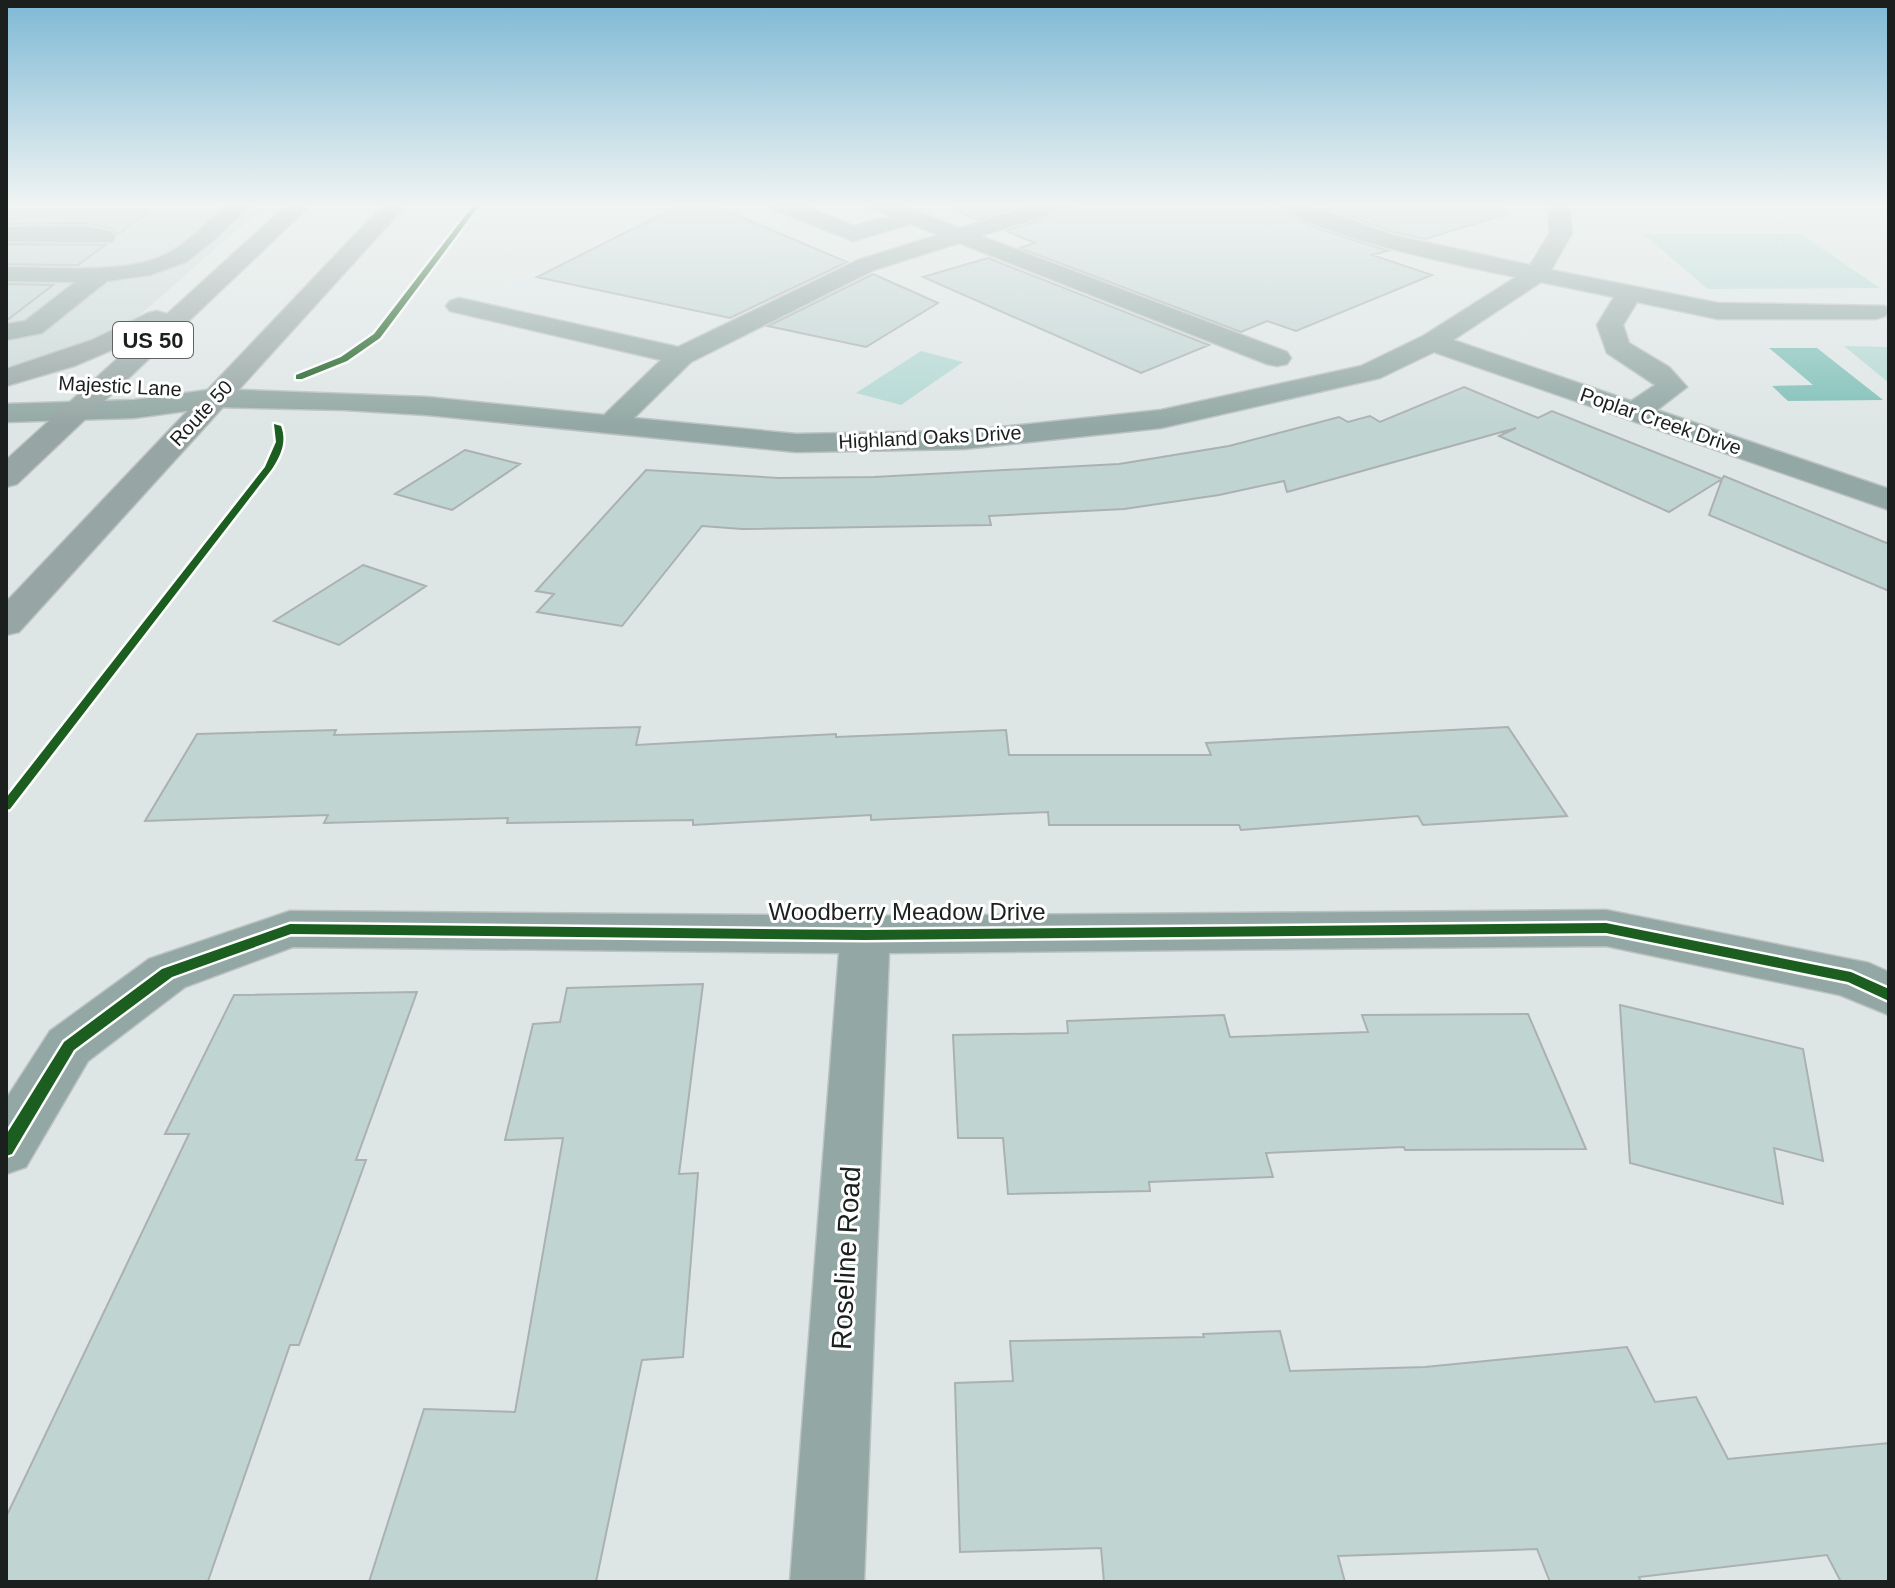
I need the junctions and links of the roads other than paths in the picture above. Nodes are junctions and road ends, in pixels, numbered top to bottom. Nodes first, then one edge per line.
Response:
1 (97, 277) edge
2 (221, 277) edge
3 (328, 277) edge
4 (841, 277) edge
5 (1068, 277) edge
6 (1533, 277) edge
7 (1546, 277) edge
8 (207, 290) junction
9 (1629, 294) junction
10 (459, 306) dead end
11 (1876, 311) dead end
12 (6, 332) edge
13 (1432, 342) junction
14 (681, 356) junction
15 (1277, 358) dead end
16 (108, 382) junction
17 (11, 385) edge
18 (215, 398) junction
19 (77, 411) junction
20 (1633, 412) junction
21 (6, 413) edge
22 (609, 426) junction
23 (6, 477) edge
24 (1889, 500) edge
25 (6, 624) edge
26 (865, 935) junction
27 (1889, 995) edge
28 (6, 1149) edge
29 (827, 1582) edge

1 - 12 street
2 - 8 highway, US 50
3 - 18 highway, Route 50
4 - 14 street
5 - 15 street
6 - 13 street, Highland Oaks Drive
7 - 9 street
8 - 16 highway, US 50
8 - 17 highway
9 - 11 street
9 - 20 street
10 - 14 street
13 - 20 street, Poplar Creek Drive
13 - 22 street, Highland Oaks Drive
14 - 22 street
16 - 17 street, Majestic Lane
16 - 18 street, Majestic Lane
16 - 19 highway, US 50
18 - 19 street, Majestic Lane
18 - 22 street, Highland Oaks Drive
18 - 25 highway, Route 50
19 - 21 street, Majestic Lane
19 - 23 highway, US 50
20 - 24 street, Poplar Creek Drive
26 - 27 street, Woodberry Meadow Drive
26 - 28 street, Woodberry Meadow Drive
26 - 29 street, Roseline Road

